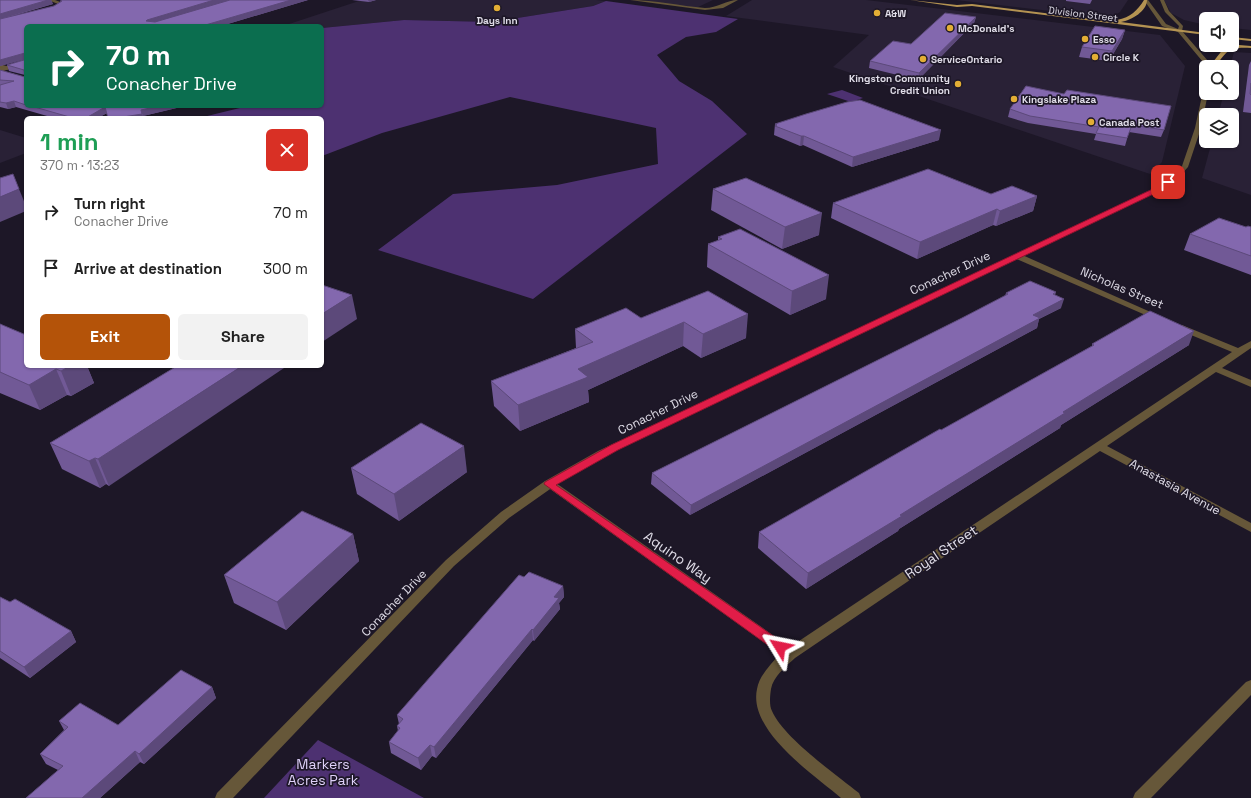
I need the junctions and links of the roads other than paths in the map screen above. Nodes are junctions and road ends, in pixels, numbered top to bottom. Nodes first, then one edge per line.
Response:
1 (50, 0) edge
2 (632, 0) edge
3 (736, 0) edge
4 (912, 0) edge
5 (1146, 0) edge
6 (1162, 0) edge
7 (957, 6) junction
8 (46, 10) edge
9 (1107, 22) junction
10 (1180, 31) junction
11 (1199, 33) edge
12 (1183, 36) junction
13 (1199, 38) edge
14 (1239, 39) edge
15 (1251, 40) edge
16 (1239, 43) edge
17 (1251, 46) edge
18 (1204, 60) edge
19 (1217, 60) edge
20 (24, 63) edge
21 (0, 66) edge
22 (7, 68) junction
23 (0, 71) edge
24 (10, 74) edge
25 (1204, 100) edge
26 (1017, 256) junction
27 (1251, 344) edge
28 (1239, 352) junction
29 (1215, 368) junction
30 (1251, 384) edge
31 (1099, 446) junction
32 (549, 484) junction
33 (1251, 528) edge
34 (790, 654) junction
35 (1251, 686) edge
36 (223, 798) edge
37 (853, 798) edge
38 (1141, 798) edge

1 - 8 street
2 - 3 street
4 - 7 main road, Division Street
5 - 9 main road
5 - 10 street
6 - 10 street
7 - 9 main road, Division Street
7 - 12 main road, Division Street
9 - 10 main road, Division Street
10 - 11 main road, Division Street
10 - 12 street
12 - 13 main road, Division Street
12 - 18 street
14 - 15 main road
16 - 17 main road
17 - 19 main road
20 - 22 street
21 - 22 street
22 - 23 street
23 - 24 street
25 - 26 street, Conacher Drive
26 - 28 street, Nicholas Street
26 - 32 street, Conacher Drive
27 - 28 street, Royal Street
28 - 29 street, Royal Street
29 - 30 street
29 - 31 street, Royal Street
31 - 33 street, Anastasia Avenue
31 - 34 street, Royal Street
32 - 34 street, Aquino Way
32 - 36 street, Conacher Drive
34 - 37 street, Royal Street
35 - 38 street

